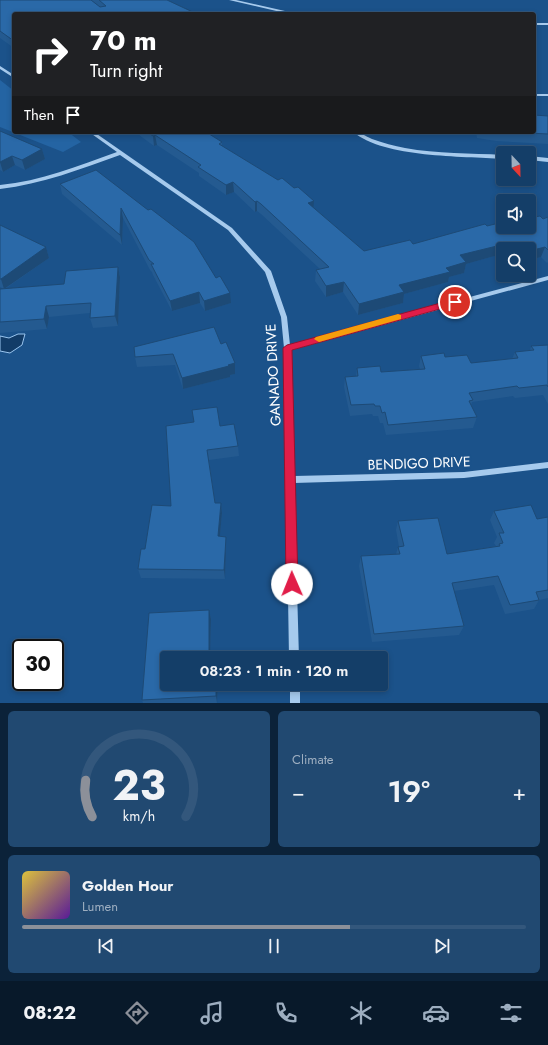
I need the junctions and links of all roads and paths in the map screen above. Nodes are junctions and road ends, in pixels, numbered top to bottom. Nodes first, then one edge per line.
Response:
1 (231, 0) edge
2 (285, 12) edge
3 (536, 24) edge
4 (548, 24) edge
5 (0, 67) edge
6 (12, 76) edge
7 (536, 95) edge
8 (548, 95) edge
9 (94, 134) edge
10 (358, 134) edge
11 (120, 153) junction
12 (496, 156) edge
13 (536, 159) edge
14 (548, 160) edge
15 (0, 187) edge
16 (548, 278) edge
17 (287, 348) junction
18 (548, 465) edge
19 (290, 480) junction
20 (294, 651) edge
21 (295, 691) edge
22 (295, 703) edge

1 - 2 street
3 - 4 street
5 - 6 street
7 - 8 street
9 - 11 street, GANADO DRIVE
10 - 12 street
11 - 15 street
11 - 17 street, GANADO DRIVE
13 - 14 street
16 - 17 street
17 - 19 street, GANADO DRIVE
18 - 19 street, BENDIGO DRIVE
19 - 20 street, GANADO DRIVE
21 - 22 street

